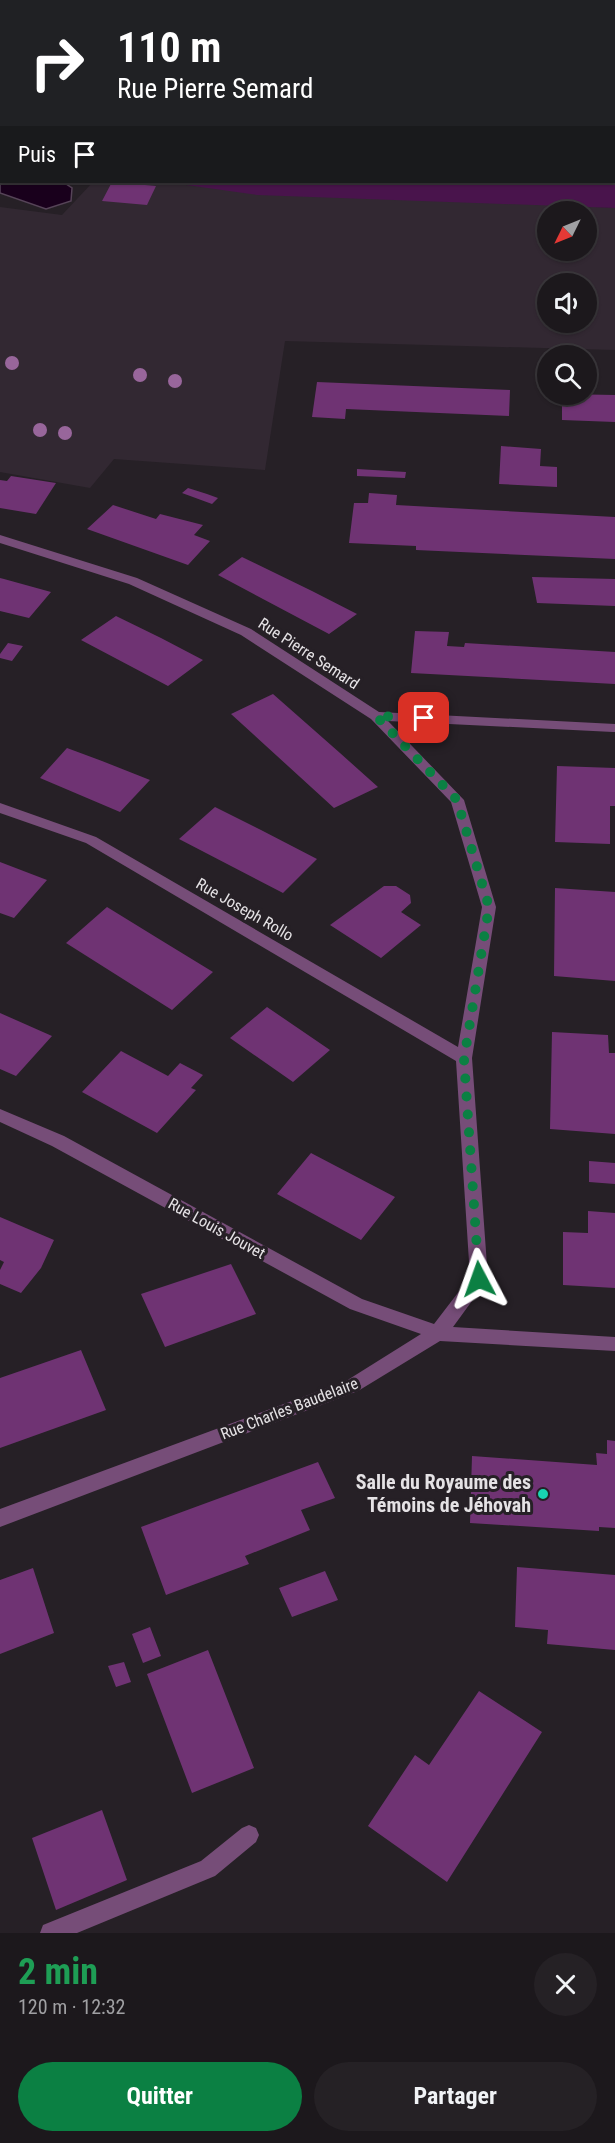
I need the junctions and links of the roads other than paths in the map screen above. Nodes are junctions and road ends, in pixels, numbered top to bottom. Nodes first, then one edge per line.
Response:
1 (0, 540) edge
2 (376, 716) junction
3 (613, 728) dead end
4 (0, 808) edge
5 (464, 1059) junction
6 (0, 1115) edge
7 (438, 1333) junction
8 (615, 1344) edge
9 (0, 1518) edge
10 (249, 1835) dead end
11 (51, 1933) edge

1 - 2 street, Rue Pierre Semard
2 - 3 street, Rue Pierre Semard
2 - 5 street
4 - 5 street, Rue Joseph Rollo
5 - 7 street
6 - 7 street, Rue Louis Jouvet
7 - 8 street
7 - 9 street, Rue Charles Baudelaire
10 - 11 street

